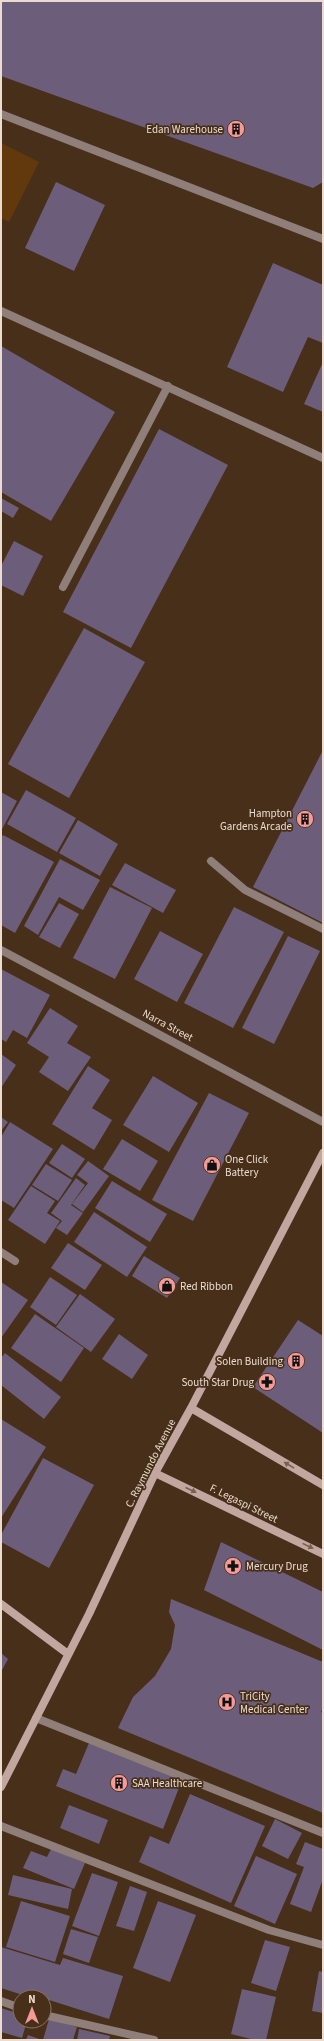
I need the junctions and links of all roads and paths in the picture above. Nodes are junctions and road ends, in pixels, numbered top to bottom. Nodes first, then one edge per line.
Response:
1 (1, 114) edge
2 (323, 239) edge
3 (1, 311) edge
4 (168, 386) junction
5 (323, 458) edge
6 (63, 587) dead end
7 (211, 861) dead end
8 (323, 929) edge
9 (1, 950) edge
10 (323, 1122) edge
11 (323, 1153) edge
12 (1, 1252) edge
13 (15, 1262) dead end
14 (191, 1408) junction
15 (155, 1473) junction
16 (323, 1485) edge
17 (323, 1554) edge
18 (1, 1604) edge
19 (68, 1654) junction
20 (36, 1718) junction
21 (1, 1787) edge
22 (1, 1826) edge
23 (323, 1833) edge
24 (323, 1945) edge
25 (1, 2001) edge
26 (12, 2005) edge
27 (52, 2017) edge
28 (154, 2040) edge

1 - 2 street
3 - 4 street
4 - 5 street
4 - 6 street
7 - 8 street
9 - 10 street, Narra Street
11 - 14 main road, C. Raymundo Avenue
12 - 13 street
14 - 15 main road, C. Raymundo Avenue
16 -> 14 main road
15 -> 17 main road, F. Legaspi Street
15 - 19 main road, C. Raymundo Avenue
18 - 19 main road
19 - 20 main road, C. Raymundo Avenue
20 - 21 main road, C. Raymundo Avenue
20 - 23 street
22 - 24 street
25 - 26 street
27 - 28 street

